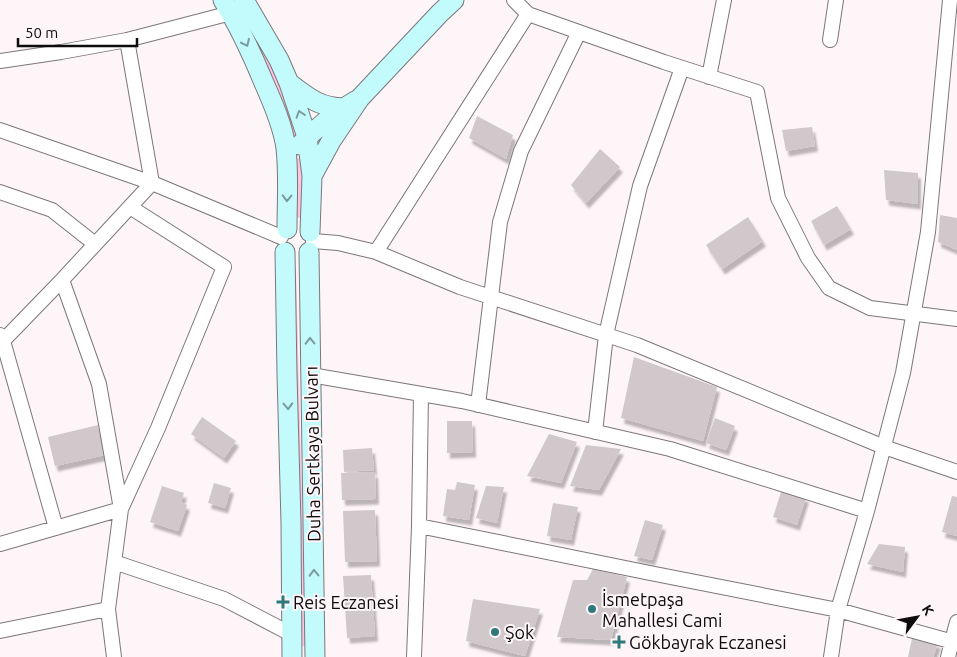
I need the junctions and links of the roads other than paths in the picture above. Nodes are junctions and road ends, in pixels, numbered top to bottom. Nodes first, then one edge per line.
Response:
1 (454, 0) edge
2 (514, 0) edge
3 (724, 0) edge
4 (836, 0) edge
5 (950, 0) edge
6 (233, 4) edge
7 (528, 14) junction
8 (579, 32) junction
9 (127, 40) junction
10 (830, 40) dead end
11 (0, 61) edge
12 (682, 68) junction
13 (709, 77) junction
14 (289, 83) junction
15 (360, 98) junction
16 (343, 108) junction
17 (0, 130) edge
18 (307, 137) junction
19 (287, 159) junction
20 (312, 176) junction
21 (152, 183) junction
22 (0, 192) edge
23 (130, 207) junction
24 (285, 240) junction
25 (310, 242) junction
26 (96, 244) junction
27 (376, 252) junction
28 (62, 280) junction
29 (491, 297) junction
30 (914, 313) junction
31 (957, 319) edge
32 (606, 335) junction
33 (1, 340) edge
34 (311, 375) junction
35 (420, 394) junction
36 (478, 404) junction
37 (595, 432) junction
38 (884, 447) junction
39 (957, 472) edge
40 (121, 509) junction
41 (867, 511) junction
42 (419, 526) junction
43 (56, 528) junction
44 (0, 544) edge
45 (114, 562) junction
46 (108, 609) junction
47 (838, 610) junction
48 (957, 622) edge
49 (0, 631) edge
50 (291, 634) junction
51 (954, 642) edge
52 (114, 657) edge
53 (292, 657) edge
54 (316, 657) edge
55 (414, 657) edge
56 (831, 657) edge
57 (948, 657) edge

1 - 15 main road
2 - 7 street
3 - 13 street
4 - 10 street
5 - 30 street
6 - 9 street
6 - 14 main road, Duha Sertkaya Bulvarı
6 -> 19 main road, Duha Sertkaya Bulvarı
7 - 8 street
7 - 27 street
8 - 12 street
8 - 29 street
9 - 11 street
9 - 21 street
12 - 13 street
12 - 32 street
13 - 30 street
14 - 16 main road
18 -> 14 main road, Duha Sertkaya Bulvarı
15 - 16 main road
15 - 20 main road
16 - 18 main road
17 - 21 street
18 - 19 main road
18 - 20 main road, Duha Sertkaya Bulvarı
19 -> 24 main road, Duha Sertkaya Bulvarı
20 - 25 main road, Duha Sertkaya Bulvarı
21 - 23 street
21 - 24 street
22 - 26 street
23 - 26 street
23 - 40 street
24 - 25 main road
24 - 25 main road
24 -> 50 main road, Duha Sertkaya Bulvarı
25 - 27 street
34 -> 25 main road, Duha Sertkaya Bulvarı
26 - 28 street
27 - 29 street
28 - 33 street
28 - 40 street
29 - 32 street
29 - 36 street
30 - 31 street
30 - 38 street
32 - 37 street
32 - 38 street
33 - 43 street
34 - 35 street
54 -> 34 main road, Duha Sertkaya Bulvarı
35 - 36 street
35 - 42 street
36 - 37 street
37 - 41 street
38 - 39 street
38 - 41 street
40 - 43 street
40 - 45 street
41 - 47 street
42 - 47 street
42 - 55 street
43 - 44 street
45 - 46 street
45 - 50 street
46 - 49 street
46 - 52 street
47 - 51 street
47 - 56 street
48 - 51 street
50 - 53 main road, Duha Sertkaya Bulvarı
51 - 57 street

